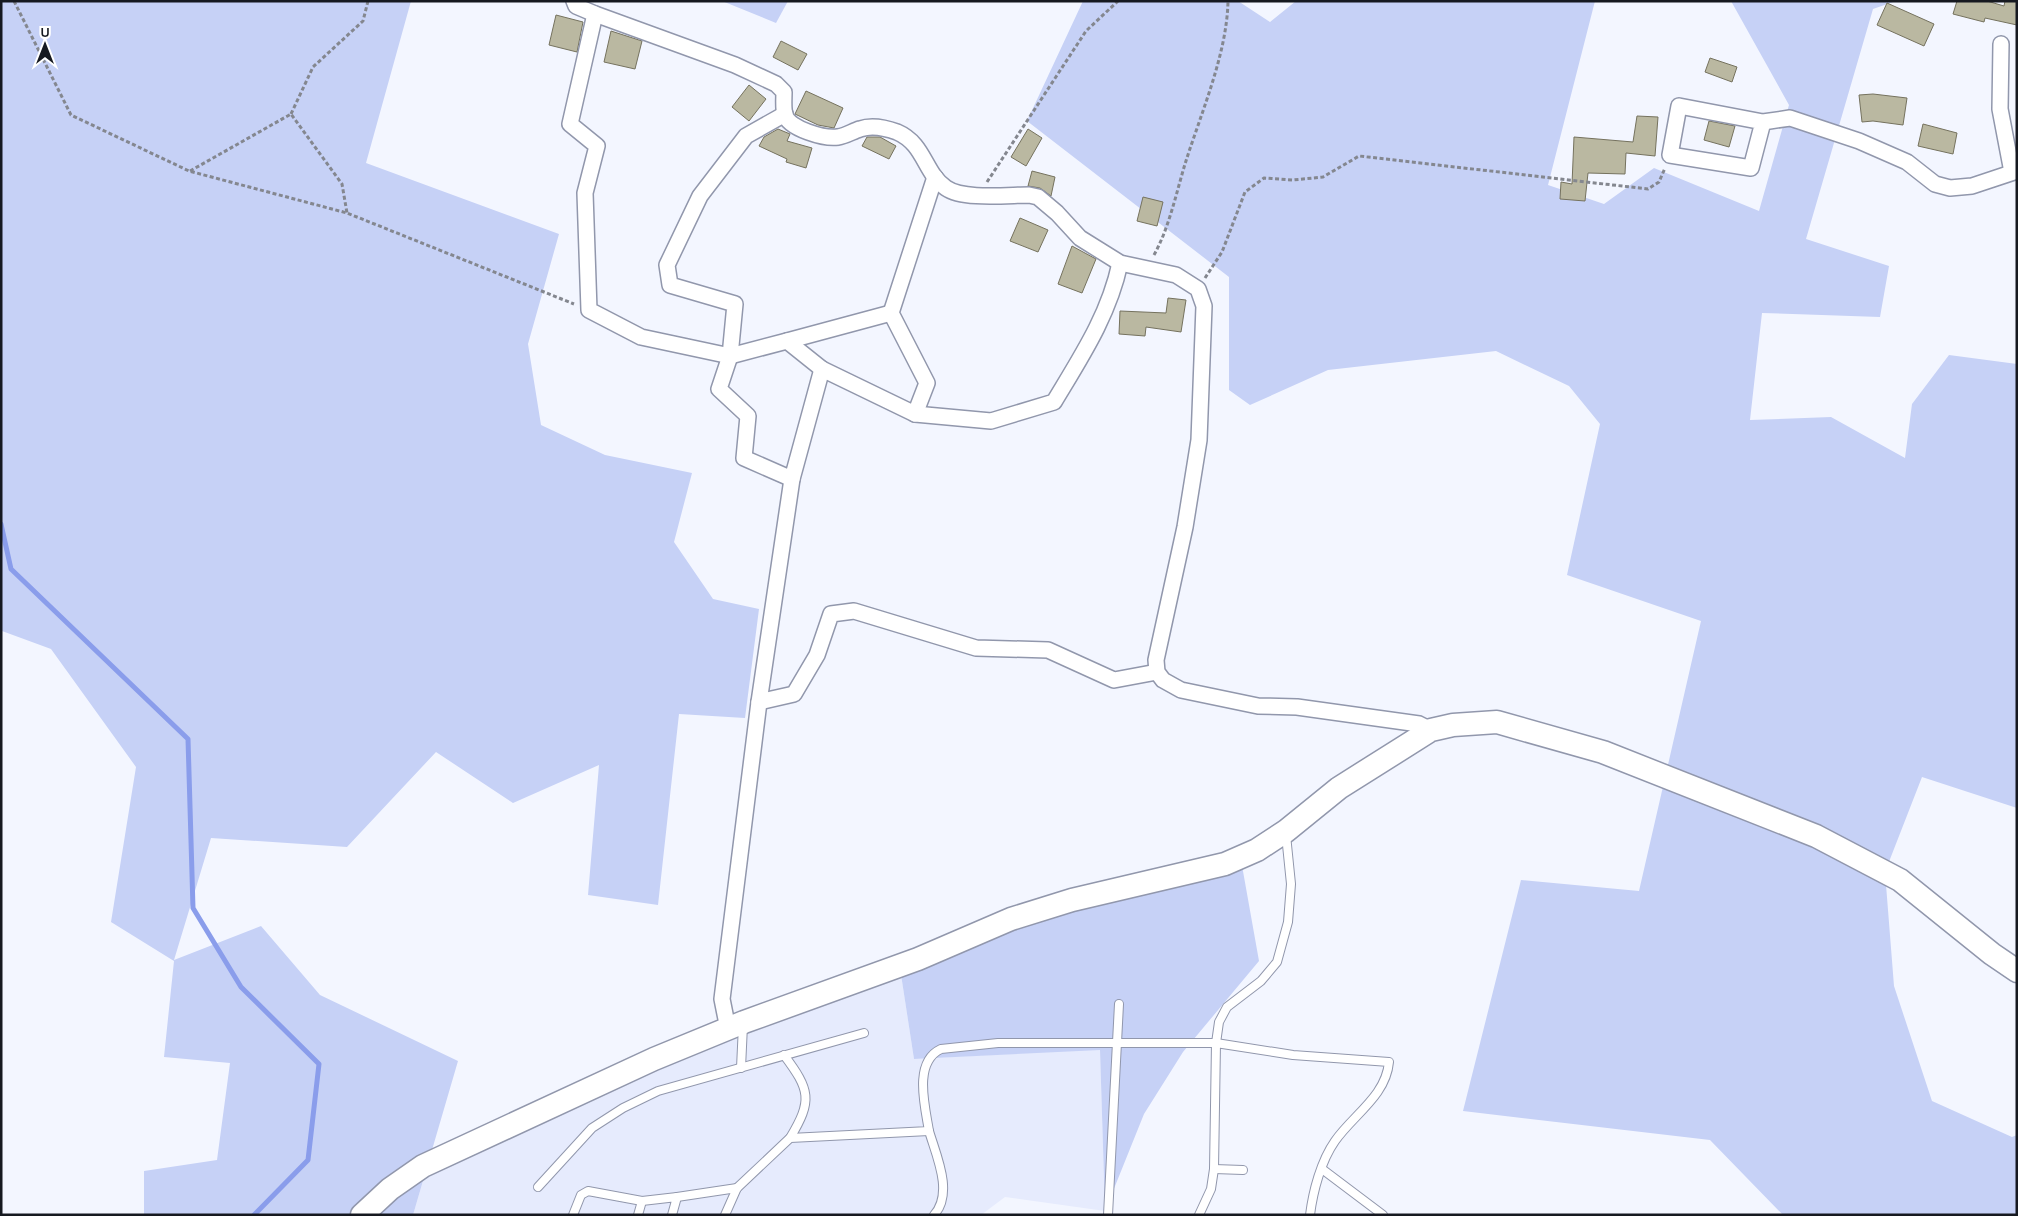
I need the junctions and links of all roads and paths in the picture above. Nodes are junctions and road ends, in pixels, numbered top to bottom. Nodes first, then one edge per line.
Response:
1 (14, 1) edge
2 (368, 1) edge
3 (574, 1) edge
4 (1118, 1) edge
5 (1228, 1) edge
6 (595, 14) junction
7 (2001, 44) dead end
8 (291, 114) junction
9 (785, 114) junction
10 (1763, 122) junction
11 (1670, 155) junction
12 (189, 171) junction
13 (2014, 172) edge
14 (935, 177) junction
15 (978, 195) junction
16 (347, 213) junction
17 (1120, 263) junction
18 (1146, 269) junction
19 (1198, 288) junction
20 (589, 310) junction
21 (891, 313) junction
22 (787, 341) junction
23 (730, 356) junction
24 (822, 368) junction
25 (915, 414) junction
26 (792, 479) junction
27 (1157, 672) junction
28 (758, 702) junction
29 (1431, 730) junction
30 (1286, 831) junction
31 (2017, 971) edge
32 (1119, 1004) dead end
33 (736, 1026) junction
34 (864, 1033) dead end
35 (1116, 1042) junction
36 (1216, 1043) junction
37 (784, 1055) junction
38 (741, 1068) junction
39 (929, 1130) junction
40 (790, 1138) junction
41 (1322, 1168) junction
42 (1214, 1169) junction
43 (1243, 1170) dead end
44 (538, 1187) dead end
45 (737, 1188) junction
46 (676, 1197) junction
47 (642, 1201) junction
48 (727, 1212) edge
49 (362, 1215) edge
50 (573, 1215) edge
51 (638, 1215) edge
52 (672, 1215) edge
53 (736, 1215) edge
54 (934, 1215) edge
55 (1108, 1215) edge
56 (1199, 1215) edge
57 (1310, 1215) edge
58 (1382, 1215) edge

1 - 12 path
2 - 8 path
3 - 6 street
4 - 15 path
5 - 18 path
6 - 9 street
6 - 20 street
7 - 13 street
8 - 12 path
8 - 16 path
9 - 14 street
9 - 23 street
10 - 11 street
10 - 11 street
10 - 13 street
11 - 19 path
12 - 16 path
14 - 15 street
14 - 21 street
15 - 17 street
16 - 20 path
17 - 18 street
17 - 25 street
18 - 19 street
19 - 27 street
20 - 23 street
21 - 22 street
21 - 25 street
22 - 23 street
22 - 24 street
23 - 26 street
24 - 25 street
24 - 26 street
26 - 28 street
27 - 28 street
27 - 29 street
28 - 33 street
29 - 30 street
29 - 31 street
30 - 33 street
30 - 36 lane
32 - 35 lane
33 - 38 lane
33 - 49 street
34 - 37 lane
35 - 36 lane
35 - 39 lane
35 - 55 lane
36 - 41 lane
36 - 42 lane
37 - 38 lane
37 - 40 lane
38 - 44 lane
39 - 40 lane
39 - 54 lane
40 - 45 lane
41 - 57 lane
41 - 58 lane
42 - 43 lane
42 - 56 lane
45 - 46 lane
45 - 48 lane
46 - 47 lane
46 - 52 lane
47 - 50 lane
47 - 51 lane
48 - 53 lane

